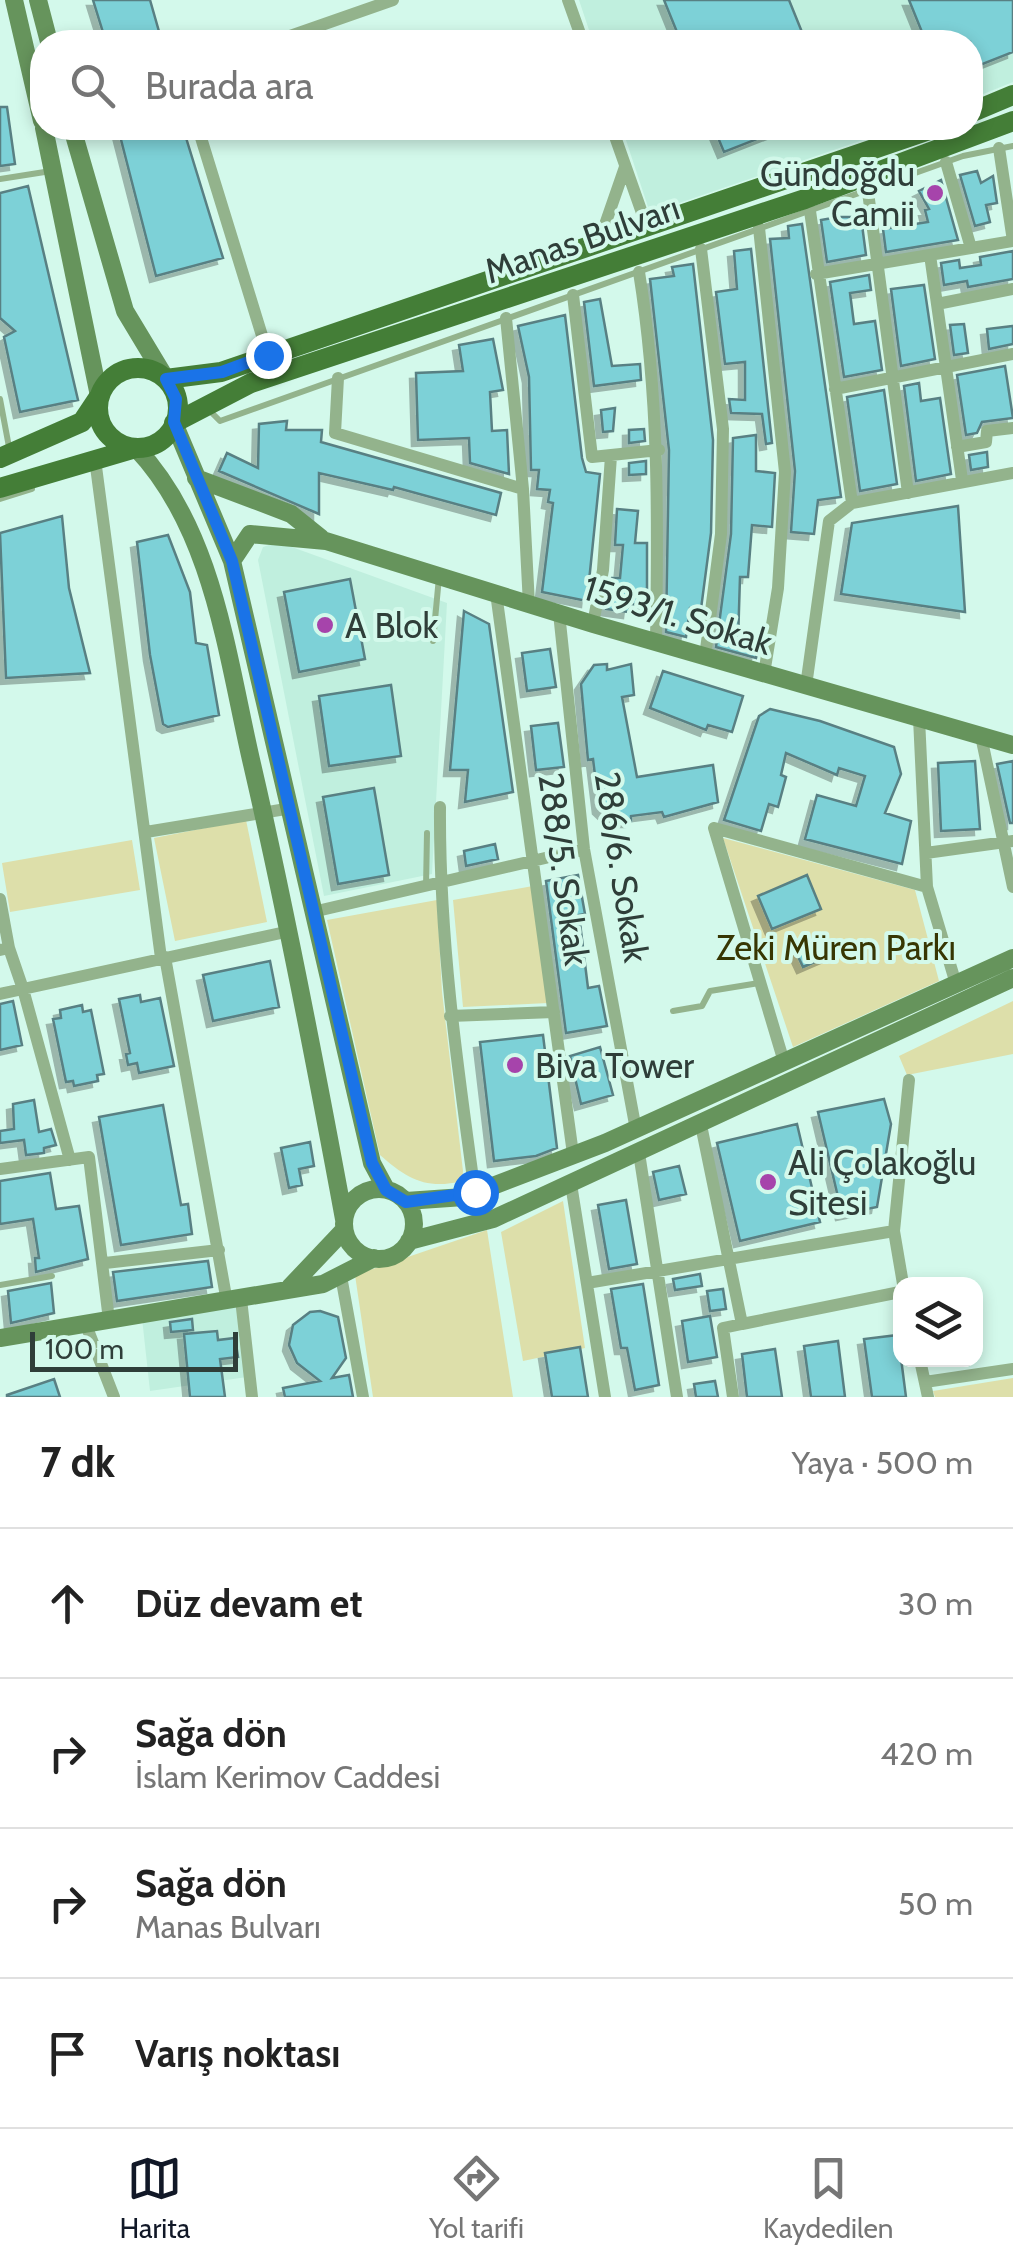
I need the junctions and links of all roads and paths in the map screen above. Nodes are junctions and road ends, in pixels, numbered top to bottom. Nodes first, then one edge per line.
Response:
1 (14, 0) edge
2 (38, 0) edge
3 (393, 0) edge
4 (568, 0) edge
5 (46, 30) edge
6 (307, 30) edge
7 (578, 30) edge
8 (30, 52) edge
9 (1013, 95) edge
10 (983, 108) edge
11 (1013, 121) edge
12 (983, 131) edge
13 (1013, 131) edge
14 (983, 132) edge
15 (46, 140) edge
16 (76, 140) edge
17 (202, 140) edge
18 (616, 140) edge
19 (901, 140) edge
20 (960, 140) edge
21 (1006, 147) edge
22 (946, 162) junction
23 (625, 164) junction
24 (53, 171) junction
25 (0, 178) edge
26 (868, 192) junction
27 (810, 211) junction
28 (648, 227) junction
29 (759, 228) junction
30 (1013, 241) edge
31 (598, 243) junction
32 (971, 248) junction
33 (701, 249) junction
34 (930, 255) junction
35 (876, 264) junction
36 (639, 272) junction
37 (816, 274) junction
38 (1013, 290) edge
39 (573, 295) junction
40 (938, 304) junction
41 (506, 318) junction
42 (1012, 354) edge
43 (268, 355) junction
44 (946, 370) junction
45 (1013, 372) edge
46 (338, 378) junction
47 (166, 379) junction
48 (892, 380) junction
49 (834, 389) junction
50 (100, 396) junction
51 (0, 399) edge
52 (206, 406) junction
53 (174, 422) junction
54 (1013, 428) edge
55 (957, 447) junction
56 (136, 448) junction
57 (659, 450) junction
58 (5, 456) edge
59 (612, 456) junction
60 (95, 459) junction
61 (58, 469) junction
62 (1013, 473) edge
63 (196, 478) junction
64 (962, 480) junction
65 (0, 488) edge
66 (523, 489) junction
67 (908, 494) junction
68 (0, 500) edge
69 (852, 503) junction
70 (326, 541) junction
71 (232, 561) junction
72 (439, 576) junction
73 (496, 593) junction
74 (529, 605) junction
75 (559, 613) junction
76 (593, 624) junction
77 (434, 641) dead end
78 (656, 642) junction
79 (705, 657) junction
80 (764, 674) junction
81 (806, 686) junction
82 (918, 718) junction
83 (981, 736) junction
84 (1013, 745) edge
85 (440, 807) dead end
86 (292, 808) junction
87 (264, 813) junction
88 (146, 832) junction
89 (427, 833) dead end
90 (1008, 842) edge
91 (584, 849) junction
92 (926, 853) junction
93 (532, 859) junction
94 (433, 887) junction
95 (928, 887) junction
96 (1013, 888) edge
97 (0, 901) edge
98 (317, 911) junction
99 (290, 932) junction
100 (5, 949) edge
101 (163, 958) junction
102 (1013, 958) edge
103 (1013, 978) edge
104 (760, 983) junction
105 (956, 984) junction
106 (23, 989) junction
107 (0, 994) edge
108 (673, 1010) dead end
109 (554, 1012) junction
110 (450, 1016) junction
111 (784, 1062) junction
112 (909, 1080) dead end
113 (701, 1124) junction
114 (636, 1130) junction
115 (639, 1153) junction
116 (574, 1154) junction
117 (70, 1160) junction
118 (0, 1169) edge
119 (571, 1184) junction
120 (386, 1190) junction
121 (475, 1192) junction
122 (406, 1202) junction
123 (344, 1225) junction
124 (894, 1231) junction
125 (409, 1241) junction
126 (219, 1250) junction
127 (374, 1258) junction
128 (729, 1259) junction
129 (105, 1263) junction
130 (657, 1268) junction
131 (52, 1276) dead end
132 (340, 1276) junction
133 (903, 1277) edge
134 (587, 1283) junction
135 (0, 1284) edge
136 (290, 1288) junction
137 (893, 1293) edge
138 (234, 1300) junction
139 (110, 1320) junction
140 (742, 1324) junction
141 (86, 1325) junction
142 (0, 1338) edge
143 (1013, 1369) edge
144 (927, 1390) edge
145 (114, 1397) edge
146 (252, 1397) edge
147 (363, 1397) edge
148 (605, 1397) edge
149 (677, 1397) edge
150 (733, 1397) edge

1 - 8 main road
2 - 5 main road
3 - 6 street
4 - 7 street
9 - 10 main road
11 - 12 main road, Manas Bulvarı
13 - 14 main road
15 - 24 main road
16 - 47 main road
17 - 43 street
18 - 23 street
19 - 28 main road, Manas Bulvarı
20 - 52 main road, Manas Bulvarı
21 - 22 lane
21 - 30 street
22 - 26 lane
22 - 32 street
23 - 28 street
23 - 31 street
24 - 25 lane
24 - 50 main road
26 - 27 lane
26 - 35 street
27 - 29 lane
27 - 37 street
28 - 31 main road, Manas Bulvarı
29 - 33 lane
29 - 80 street
30 - 32 street
31 - 43 main road, Manas Bulvarı
32 - 34 street
33 - 36 lane
33 - 79 street
34 - 35 street
34 - 40 street
35 - 37 street
35 - 48 street
36 - 39 lane
36 - 57 street
37 - 49 street
38 - 40 street
39 - 41 lane
39 - 59 street
40 - 44 street
41 - 46 lane
41 - 66 street
42 - 44 street
42 - 45 street
43 - 47 main road, Manas Bulvarı
44 - 48 street
44 - 55 street
46 - 52 lane
46 - 66 street
47 - 50 main road
47 - 53 main road
48 - 49 street
48 - 67 street
49 - 69 street
50 - 56 main road
50 - 58 main road
51 - 58 lane
52 - 53 main road, Manas Bulvarı
53 - 56 main road
53 - 63 main road
54 - 55 street
55 - 64 street
56 - 60 main road
56 - 87 main road
57 - 59 street
57 - 78 street
59 - 76 street
60 - 61 main road
60 - 88 street
61 - 65 main road
61 - 68 lane
62 - 64 street
63 - 70 main road, 1593/1. Sokak
63 - 71 main road
64 - 67 street
66 - 74 street
67 - 69 street
69 - 81 street
70 - 71 main road, 1593/1. Sokak
70 - 72 main road, 1593/1. Sokak
71 - 86 main road
72 - 73 main road, 1593/1. Sokak
72 - 77 lane
73 - 74 main road, 1593/1. Sokak
73 - 93 street, 288/5. Sokak
74 - 75 main road, 1593/1. Sokak
75 - 76 main road, 1593/1. Sokak
75 - 91 street, 286/6. Sokak
76 - 78 main road, 1593/1. Sokak
78 - 79 main road, 1593/1. Sokak
79 - 80 main road, 1593/1. Sokak
80 - 81 main road, 1593/1. Sokak
81 - 82 main road, 1593/1. Sokak
82 - 83 main road, 1593/1. Sokak
82 - 92 street
83 - 84 main road, 1593/1. Sokak
83 - 90 street
85 - 94 street
86 - 87 street
86 - 98 main road
87 - 88 street
87 - 99 main road
88 - 101 street
89 - 94 lane
90 - 92 street
90 - 96 street
91 - 93 street
91 - 114 street, 286/6. Sokak
92 - 95 street
93 - 94 street
93 - 109 street, 288/5. Sokak
94 - 98 street
94 - 110 street
95 - 104 street
95 - 105 street
97 - 100 street
98 - 120 main road
99 - 101 street
99 - 123 main road
100 - 106 street
101 - 106 street
101 - 126 street
102 - 105 main road
103 - 113 main road
104 - 108 lane
104 - 111 street
105 - 111 main road
106 - 107 street
106 - 117 street
109 - 110 street
109 - 116 street, 288/5. Sokak
110 - 121 street
111 - 114 main road
112 - 124 street
113 - 115 main road
113 - 128 street
114 - 115 main road
114 - 116 main road
115 - 119 main road
115 - 130 street
116 - 121 main road
117 - 118 street
117 - 129 street
119 - 125 main road
119 - 134 street
120 - 122 main road
120 - 123 main road
121 - 122 main road
122 - 125 main road
123 - 127 main road
123 - 136 main road
124 - 128 street
124 - 133 street
125 - 127 main road
126 - 129 street
126 - 138 street
127 - 132 main road
128 - 130 street
128 - 140 street
129 - 139 street
130 - 134 street
130 - 149 street
131 - 135 lane
132 - 136 main road
132 - 147 street
134 - 148 street
136 - 138 main road
137 - 140 street
138 - 139 main road
138 - 146 street
139 - 141 main road
140 - 150 street
141 - 142 main road
141 - 145 street
143 - 144 street

